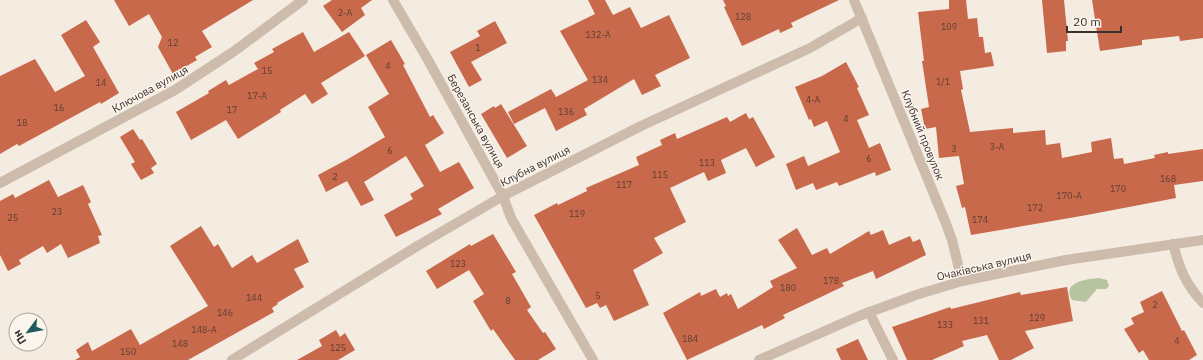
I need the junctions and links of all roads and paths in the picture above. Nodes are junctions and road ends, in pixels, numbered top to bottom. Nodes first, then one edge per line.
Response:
1 (303, 0) edge
2 (393, 0) edge
3 (854, 0) edge
4 (862, 18) junction
5 (0, 183) edge
6 (503, 196) junction
7 (1203, 240) edge
8 (1173, 244) junction
9 (962, 281) junction
10 (1203, 303) edge
11 (869, 312) junction
12 (232, 360) edge
13 (593, 360) edge
14 (759, 360) edge
15 (893, 360) edge

1 - 5 street, Ключова вулиця
2 - 6 street, Березанська вулиця
3 - 4 street, Клубний провулок
4 - 6 street, Клубна вулиця
4 - 9 street, Клубний провулок
6 - 12 street, Клубна вулиця
6 - 13 street, Березанська вулиця
7 - 8 street, Очаківська вулиця
8 - 9 street, Очаківська вулиця
8 - 10 street
9 - 11 street, Очаківська вулиця
11 - 14 street, Очаківська вулиця
11 - 15 street

